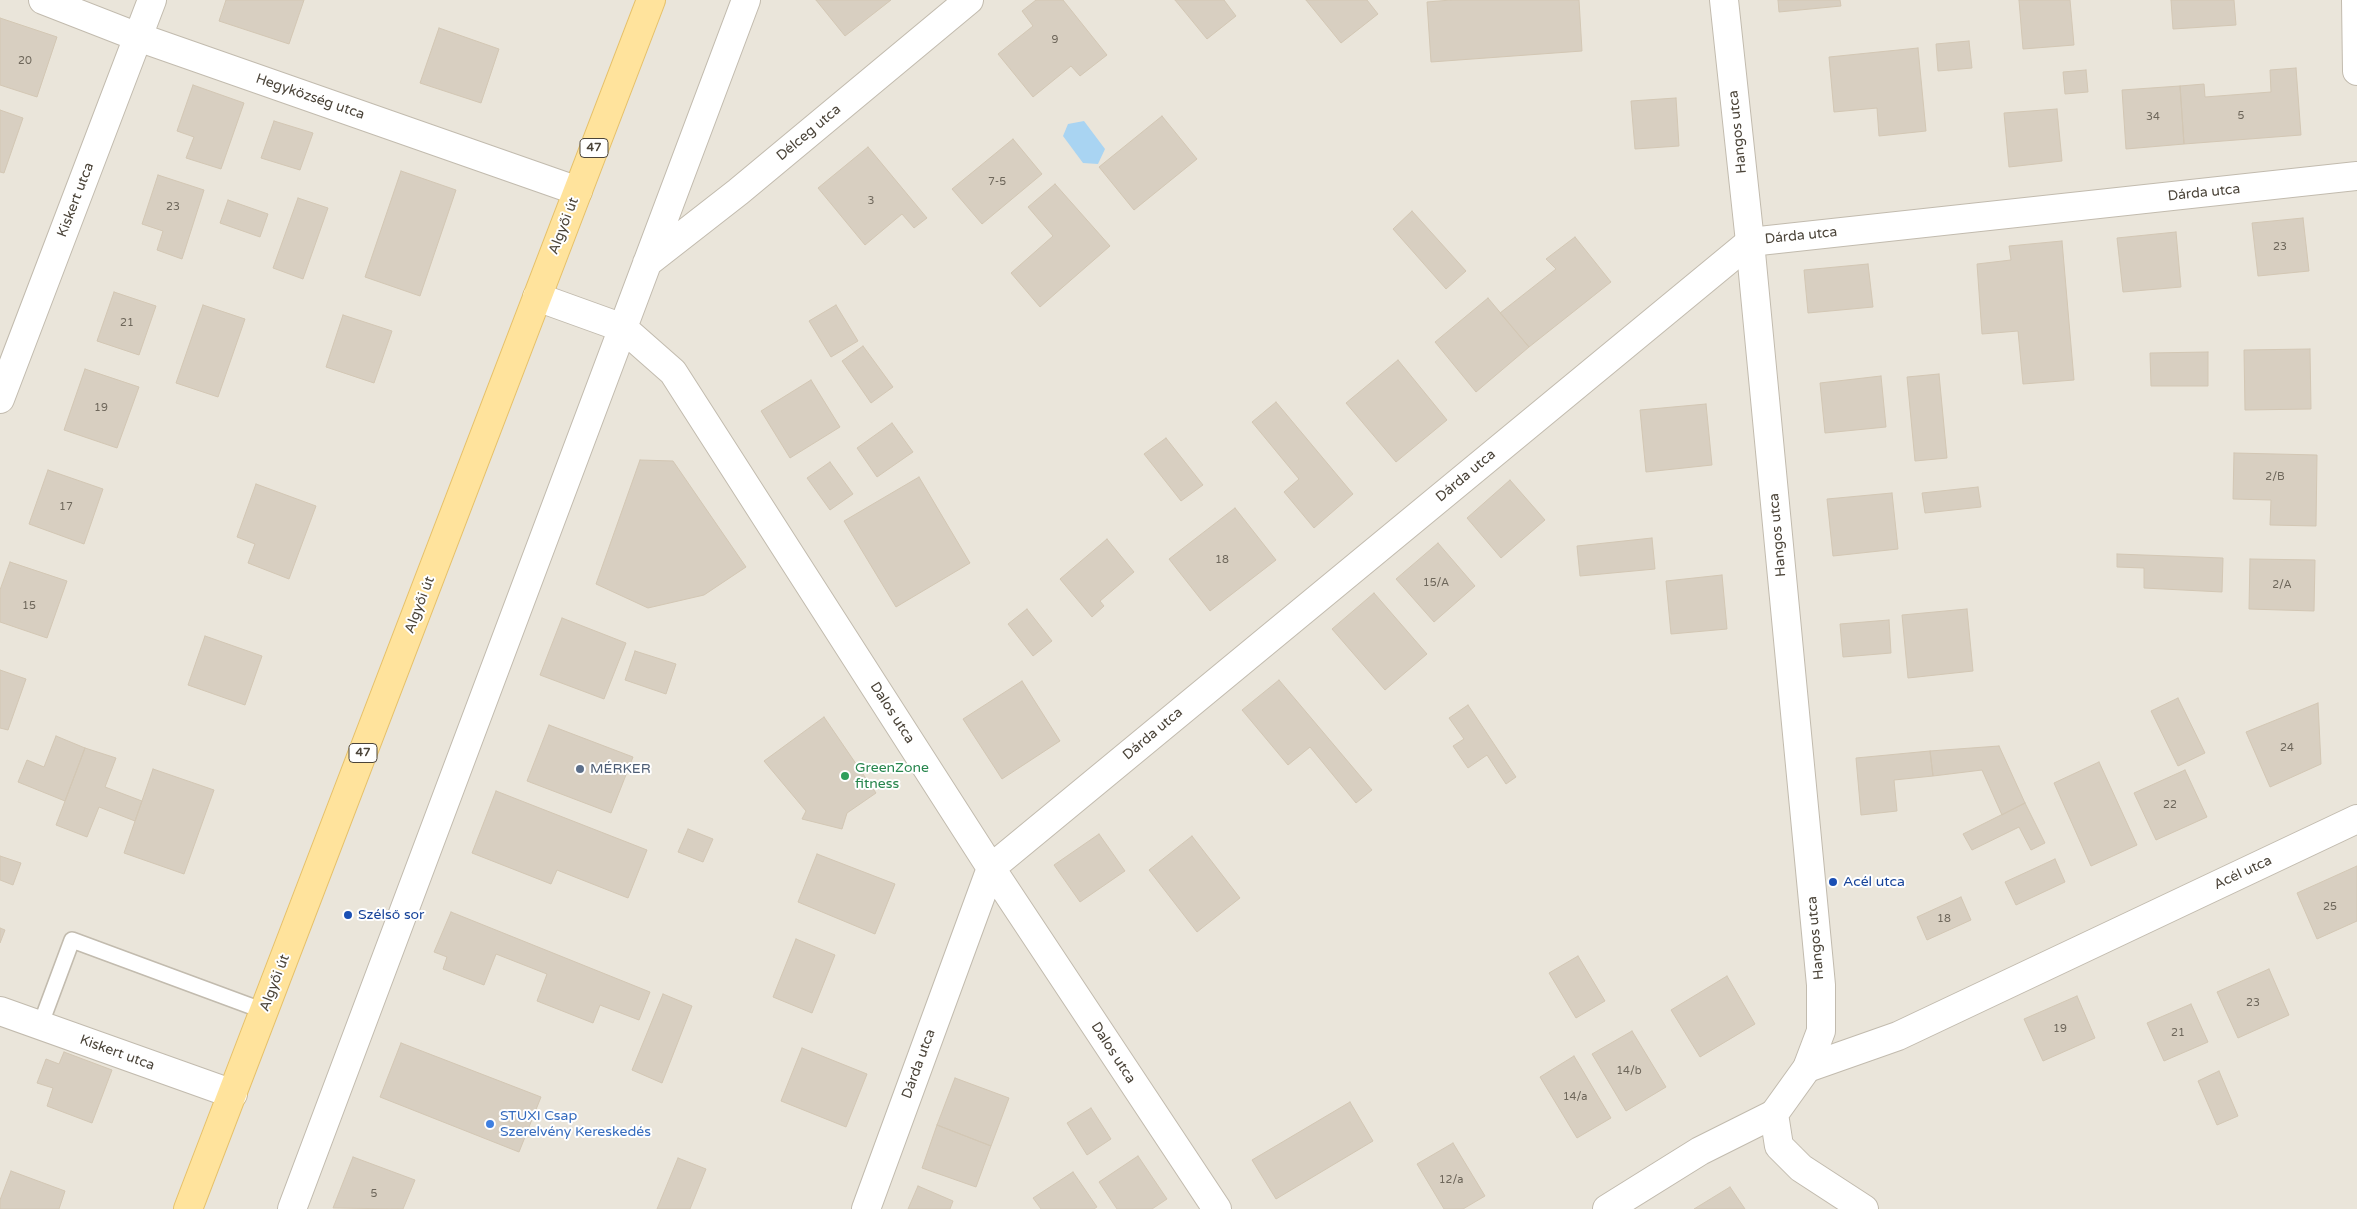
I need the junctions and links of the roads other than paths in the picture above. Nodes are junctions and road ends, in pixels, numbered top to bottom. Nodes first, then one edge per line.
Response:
1 (42, 0) edge
2 (152, 0) edge
3 (651, 0) edge
4 (746, 0) edge
5 (969, 0) edge
6 (1724, 0) edge
7 (2356, 0) edge
8 (138, 37) junction
9 (2357, 71) edge
10 (2357, 176) edge
11 (578, 192) junction
12 (1750, 242) junction
13 (646, 264) junction
14 (538, 297) junction
15 (623, 328) junction
16 (0, 400) edge
17 (2357, 819) edge
18 (991, 868) junction
19 (0, 1011) edge
20 (264, 1011) junction
21 (40, 1026) junction
22 (1807, 1068) junction
23 (233, 1094) junction
24 (1774, 1114) junction
25 (188, 1209) edge
26 (292, 1209) edge
27 (866, 1209) edge
28 (1217, 1209) edge
29 (1607, 1209) edge
30 (1864, 1209) edge

1 - 8 street, Hegyközség utca
2 - 8 street, Kiskert utca
3 - 11 main road, Algyői út / 47
4 - 13 street
5 - 13 street, Délceg utca
6 - 12 street, Hangos utca
7 - 9 street
8 - 11 street, Hegyközség utca
8 - 16 street, Kiskert utca
10 - 12 street, Dárda utca
11 - 14 main road, Algyői út / 47
12 - 18 street, Dárda utca
12 - 22 street, Hangos utca
13 - 15 street
14 - 15 street
14 - 20 main road, Algyői út / 47
15 - 18 street, Dalos utca
15 - 26 street
17 - 22 street, Acél utca
18 - 27 street, Dárda utca
18 - 28 street, Dalos utca
19 - 21 street, Kiskert utca
20 - 21 lane
20 - 23 main road, Algyői út / 47
21 - 23 street, Kiskert utca
22 - 24 street
23 - 25 main road, Algyői út / 47
24 - 29 street
24 - 30 street

